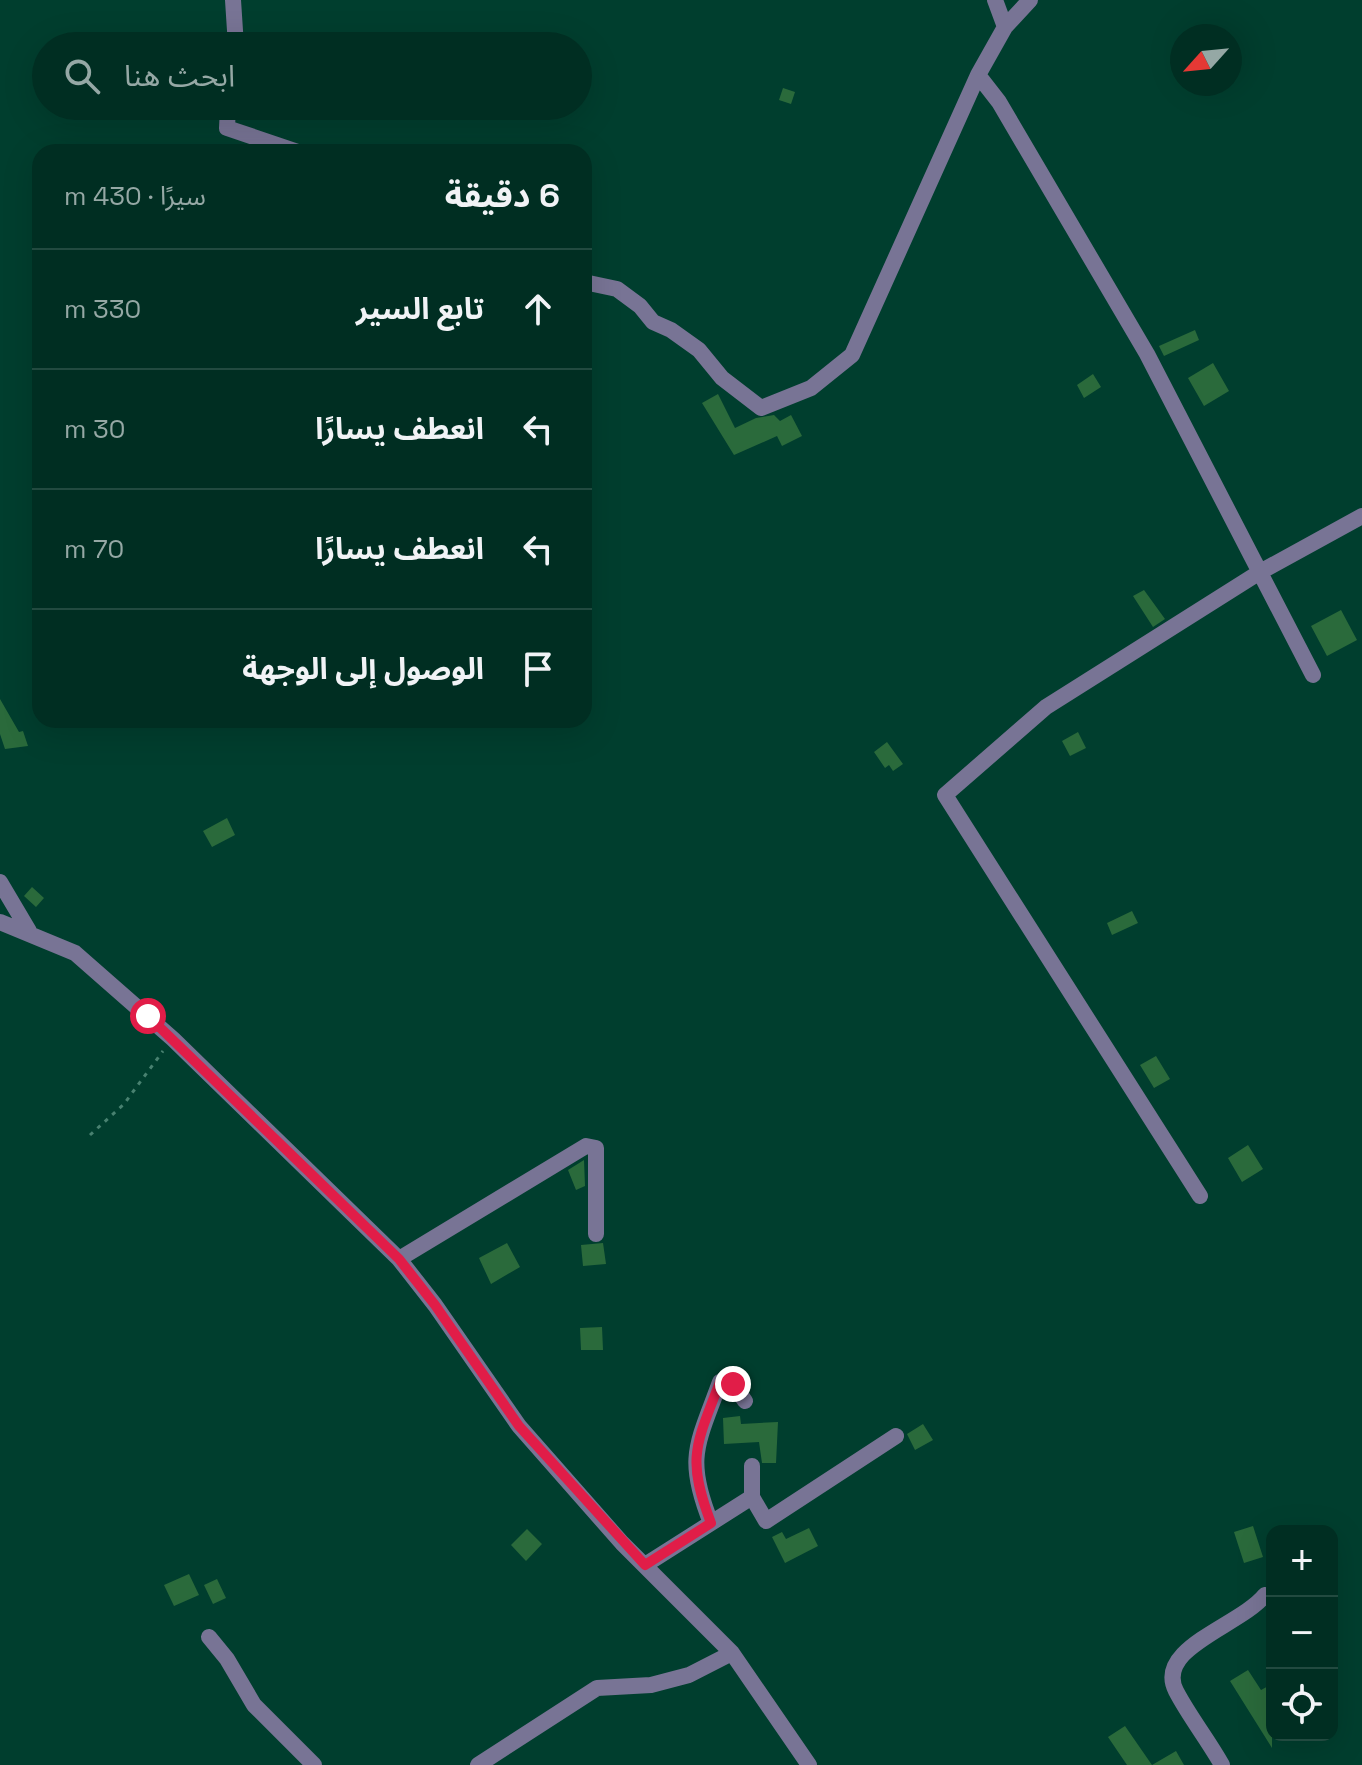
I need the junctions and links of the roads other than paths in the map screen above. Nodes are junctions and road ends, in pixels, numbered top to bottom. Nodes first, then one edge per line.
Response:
1 (233, 0) edge
2 (995, 0) edge
3 (1030, 0) edge
4 (1005, 27) junction
5 (235, 32) edge
6 (978, 75) junction
7 (227, 120) edge
8 (274, 144) edge
9 (592, 284) edge
10 (1362, 516) edge
11 (1260, 572) junction
12 (1313, 675) dead end
13 (0, 882) edge
14 (0, 922) edge
15 (29, 931) junction
16 (1200, 1196) dead end
17 (596, 1234) dead end
18 (399, 1259) junction
19 (745, 1401) dead end
20 (896, 1436) dead end
21 (752, 1466) dead end
22 (752, 1497) junction
23 (711, 1523) junction
24 (645, 1565) junction
25 (1265, 1595) dead end
26 (209, 1637) dead end
27 (732, 1653) junction
28 (314, 1765) edge
29 (478, 1765) edge
30 (809, 1765) edge
31 (1222, 1765) edge

1 - 5 street
2 - 4 street
3 - 4 street
4 - 6 street
6 - 9 street
6 - 11 street
7 - 8 street
10 - 11 street
11 - 12 street
11 - 16 street
13 - 15 street
14 - 15 street
15 - 18 street
17 - 18 street
18 - 24 street
19 - 23 street
20 - 22 street
21 - 22 street
22 - 23 street
23 - 24 street
24 - 27 street
25 - 31 street
26 - 28 street
27 - 29 street
27 - 30 street

